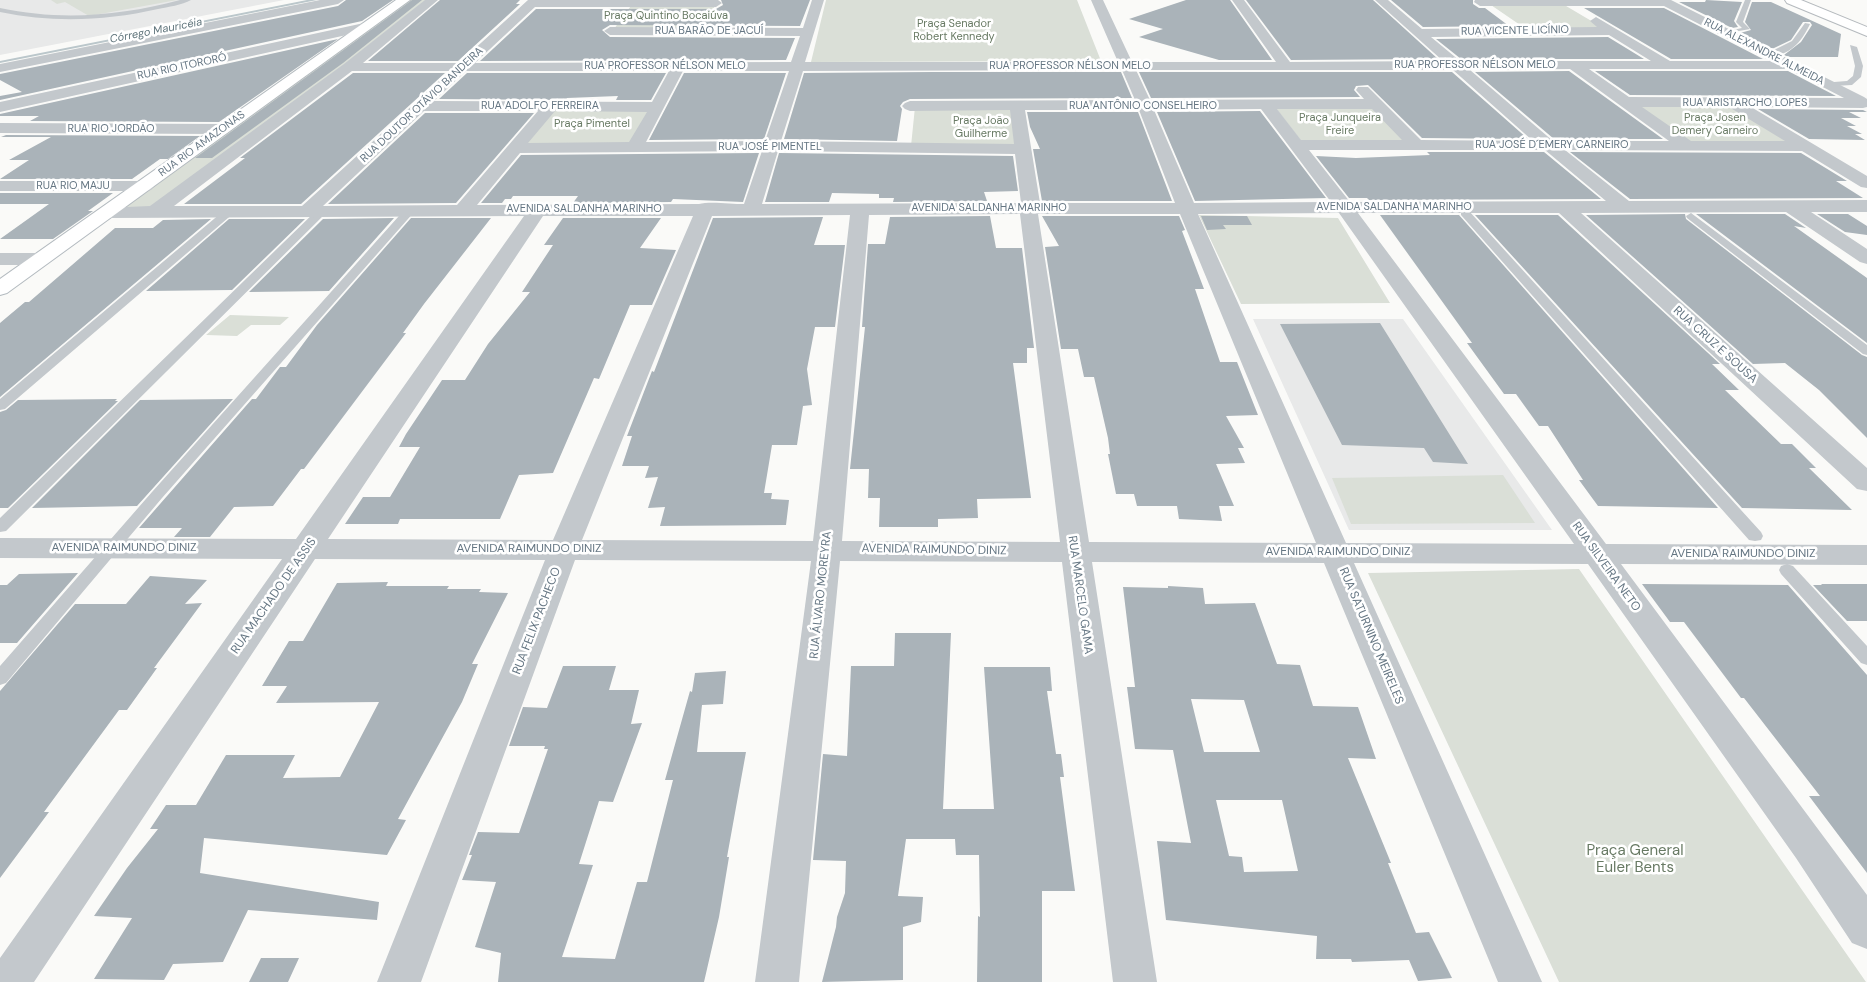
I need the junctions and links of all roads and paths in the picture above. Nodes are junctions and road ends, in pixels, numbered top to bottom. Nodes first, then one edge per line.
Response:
1 (188, 0) edge
2 (338, 0) edge
3 (404, 0) edge
4 (432, 0) edge
5 (818, 0) edge
6 (1097, 0) edge
7 (1238, 0) edge
8 (1380, 0) edge
9 (1748, 0) edge
10 (1791, 0) edge
11 (1817, 0) edge
12 (534, 1) edge
13 (1478, 1) edge
14 (1664, 1) edge
15 (717, 2) edge
16 (1565, 2) junction
17 (1826, 2) edge
18 (629, 3) junction
19 (0, 10) edge
20 (1867, 20) edge
21 (1807, 24) dead end
22 (364, 27) junction
23 (699, 31) junction
24 (1521, 31) junction
25 (1611, 31) junction
26 (808, 32) junction
27 (1728, 32) junction
28 (1867, 32) edge
29 (1419, 33) junction
30 (1853, 47) dead end
31 (592, 52) dead end
32 (1772, 54) junction
33 (581, 65) junction
34 (1573, 65) junction
35 (1666, 65) junction
36 (1790, 65) junction
37 (465, 66) junction
38 (679, 66) junction
39 (796, 66) junction
40 (912, 66) junction
41 (1126, 66) junction
42 (1286, 66) junction
43 (1341, 66) junction
44 (1455, 66) junction
45 (349, 67) junction
46 (0, 68) edge
47 (1833, 84) junction
48 (1626, 102) junction
49 (1733, 103) junction
50 (1376, 104) junction
51 (1865, 104) edge
52 (1266, 105) junction
53 (423, 106) junction
54 (551, 106) junction
55 (910, 106) junction
56 (1145, 106) junction
57 (0, 107) edge
58 (658, 107) junction
59 (1017, 107) junction
60 (0, 128) edge
61 (223, 129) junction
62 (908, 133) junction
63 (1298, 145) junction
64 (1416, 145) junction
65 (1548, 145) junction
66 (1686, 145) junction
67 (772, 146) junction
68 (1806, 146) junction
69 (517, 148) junction
70 (635, 148) junction
71 (1023, 149) junction
72 (1867, 183) edge
73 (0, 186) edge
74 (145, 186) junction
75 (1563, 206) junction
76 (1623, 206) junction
77 (1790, 206) junction
78 (1867, 206) edge
79 (1186, 207) junction
80 (1344, 207) junction
81 (706, 208) junction
82 (752, 208) junction
83 (860, 208) junction
84 (1029, 208) junction
85 (411, 209) junction
86 (464, 209) junction
87 (231, 210) junction
88 (316, 210) junction
89 (538, 210) junction
90 (1462, 210) junction
91 (156, 211) junction
92 (1685, 211) junction
93 (110, 212) junction
94 (1867, 258) edge
95 (0, 259) edge
96 (41, 259) junction
97 (0, 289) edge
98 (1867, 351) edge
99 (0, 406) edge
100 (1867, 483) edge
101 (0, 527) edge
102 (0, 548) edge
103 (112, 548) junction
104 (308, 548) junction
105 (564, 549) junction
106 (826, 549) junction
107 (1335, 551) junction
108 (1075, 552) junction
109 (1771, 553) junction
110 (1596, 554) junction
111 (1867, 555) edge
112 (1867, 658) edge
113 (0, 678) edge
114 (1867, 929) edge
115 (9, 982) edge
116 (399, 982) edge
117 (777, 982) edge
118 (1135, 982) edge
119 (1520, 982) edge

1 - 19 lane
2 - 46 street
3 - 22 street, RUA RIO AMAZONAS
4 - 45 street, RUA RIO AMAZONAS
5 - 26 street
6 - 41 street, RUA SATURNINO MEIRELES
7 - 42 street
8 - 29 street
9 - 27 lane
10 - 28 street
11 - 17 street
12 - 18 street
12 - 37 street, RUA DOUTOR OTÁVIO BANDEIRA
13 - 16 street
13 - 24 street
14 - 16 street
14 - 27 street, RUA ALEXANDRE ALMEIDA
15 - 18 street
15 - 23 street
16 - 25 street
17 - 20 street
18 - 23 street, RUA BARÃO DE JACUÍ
21 - 32 lane
22 - 57 street, RUA RIO ITORORÓ
22 - 61 street, RUA RIO AMAZONAS
23 - 26 street, RUA BARÃO DE JACUÍ
24 - 25 street, RUA VICENTE LICÍNIO
24 - 29 street, RUA VICENTE LICÍNIO
25 - 35 street
26 - 39 street
27 - 32 street, RUA ALEXANDRE ALMEIDA
29 - 44 street
30 - 47 lane
31 - 33 street
32 - 36 street, RUA ALEXANDRE ALMEIDA
33 - 37 street, RUA PROFESSOR NÉLSON MELO
33 - 38 street, RUA PROFESSOR NÉLSON MELO
34 - 35 street, RUA PROFESSOR NÉLSON MELO
34 - 44 street, RUA PROFESSOR NÉLSON MELO
34 - 48 street
35 - 36 street, RUA PROFESSOR NÉLSON MELO
36 - 47 street, RUA ALEXANDRE ALMEIDA
37 - 45 street, RUA PROFESSOR NÉLSON MELO
37 - 53 street, RUA DOUTOR OTÁVIO BANDEIRA
38 - 39 street, RUA PROFESSOR NÉLSON MELO
38 - 58 street
39 - 40 street, RUA PROFESSOR NÉLSON MELO
39 - 67 street
40 - 41 street, RUA PROFESSOR NÉLSON MELO
40 - 55 street
41 - 42 street, RUA PROFESSOR NÉLSON MELO
41 - 56 street, RUA SATURNINO MEIRELES
42 - 43 street, RUA PROFESSOR NÉLSON MELO
43 - 44 street, RUA PROFESSOR NÉLSON MELO
43 - 50 street
44 - 65 street
45 - 91 street, RUA RIO AMAZONAS
47 - 51 street, RUA ALEXANDRE ALMEIDA
48 - 49 street, RUA ARISTARCHO LOPES
48 - 66 street
49 - 51 street, RUA ARISTARCHO LOPES
49 - 68 street
50 - 52 street, RUA ANTÔNIO CONSELHEIRO
50 - 64 street
52 - 56 street, RUA ANTÔNIO CONSELHEIRO
52 - 63 street, RUA SILVEIRA NETO
53 - 54 street, RUA ADOLFO FERREIRA
53 - 88 street, RUA DOUTOR OTÁVIO BANDEIRA
54 - 58 street, RUA ADOLFO FERREIRA
54 - 69 street
55 - 59 street, RUA ANTÔNIO CONSELHEIRO
55 - 62 street
56 - 59 street, RUA ANTÔNIO CONSELHEIRO
56 - 79 street, RUA SATURNINO MEIRELES
58 - 70 street
59 - 71 street, RUA MARCELO GAMA
60 - 61 street, RUA RIO JORDÃO
61 - 74 street, RUA RIO AMAZONAS
62 - 67 street, RUA JOSÉ PIMENTEL
62 - 71 street, RUA JOSÉ PIMENTEL
63 - 64 street, RUA JOSÉ D´EMERY CARNEIRO
63 - 80 street, RUA SILVEIRA NETO
64 - 65 street, RUA JOSÉ D´EMERY CARNEIRO
65 - 66 street, RUA JOSÉ D´EMERY CARNEIRO
65 - 76 street
66 - 68 street, RUA JOSÉ D´EMERY CARNEIRO
67 - 70 street, RUA JOSÉ PIMENTEL
67 - 82 street
68 - 72 street
69 - 70 street, RUA JOSÉ PIMENTEL
69 - 86 street
71 - 84 street, RUA MARCELO GAMA
73 - 74 street, RUA RIO MAJU
74 - 93 street, RUA RIO AMAZONAS
75 - 76 street, AVENIDA SALDANHA MARINHO
75 - 90 street, AVENIDA SALDANHA MARINHO
75 - 100 street, RUA CRUZ E SOUSA
76 - 92 street, AVENIDA SALDANHA MARINHO
77 - 78 street, AVENIDA SALDANHA MARINHO
77 - 92 street, AVENIDA SALDANHA MARINHO
77 - 94 street
79 - 80 street, AVENIDA SALDANHA MARINHO
79 - 84 street, AVENIDA SALDANHA MARINHO
79 - 107 street, RUA SATURNINO MEIRELES
80 - 90 street, AVENIDA SALDANHA MARINHO
80 - 110 street, RUA SILVEIRA NETO
81 - 82 street, AVENIDA SALDANHA MARINHO
81 - 89 street, AVENIDA SALDANHA MARINHO
81 - 105 street, RUA FELIX PACHECO
82 - 83 street, AVENIDA SALDANHA MARINHO
83 - 84 street, AVENIDA SALDANHA MARINHO
83 - 106 street, RUA ÁLVARO MOREYRA
84 - 108 street, RUA MARCELO GAMA
85 - 86 street, AVENIDA SALDANHA MARINHO
85 - 88 street, AVENIDA SALDANHA MARINHO
85 - 103 lane
86 - 89 street, AVENIDA SALDANHA MARINHO
87 - 88 street, AVENIDA SALDANHA MARINHO
87 - 91 street, AVENIDA SALDANHA MARINHO
87 - 99 lane
88 - 101 lane
89 - 104 street, RUA MACHADO DE ASSIS
90 - 109 lane
91 - 93 street, AVENIDA SALDANHA MARINHO
92 - 98 lane
93 - 96 street, RUA RIO AMAZONAS
95 - 96 street
96 - 97 street, RUA RIO AMAZONAS
102 - 103 street, AVENIDA RAIMUNDO DINIZ
103 - 104 street, AVENIDA RAIMUNDO DINIZ
103 - 113 lane
104 - 105 street, AVENIDA RAIMUNDO DINIZ
104 - 115 street, RUA MACHADO DE ASSIS
105 - 106 street, AVENIDA RAIMUNDO DINIZ
105 - 116 street, RUA FELIX PACHECO
106 - 108 street, AVENIDA RAIMUNDO DINIZ
106 - 117 street, RUA ÁLVARO MOREYRA
107 - 108 street, AVENIDA RAIMUNDO DINIZ
107 - 110 street, AVENIDA RAIMUNDO DINIZ
107 - 119 street, RUA SATURNINO MEIRELES
108 - 118 street, RUA MARCELO GAMA
109 - 110 street, AVENIDA RAIMUNDO DINIZ
109 - 111 street, AVENIDA RAIMUNDO DINIZ
109 - 112 lane
110 - 114 street, RUA SILVEIRA NETO

